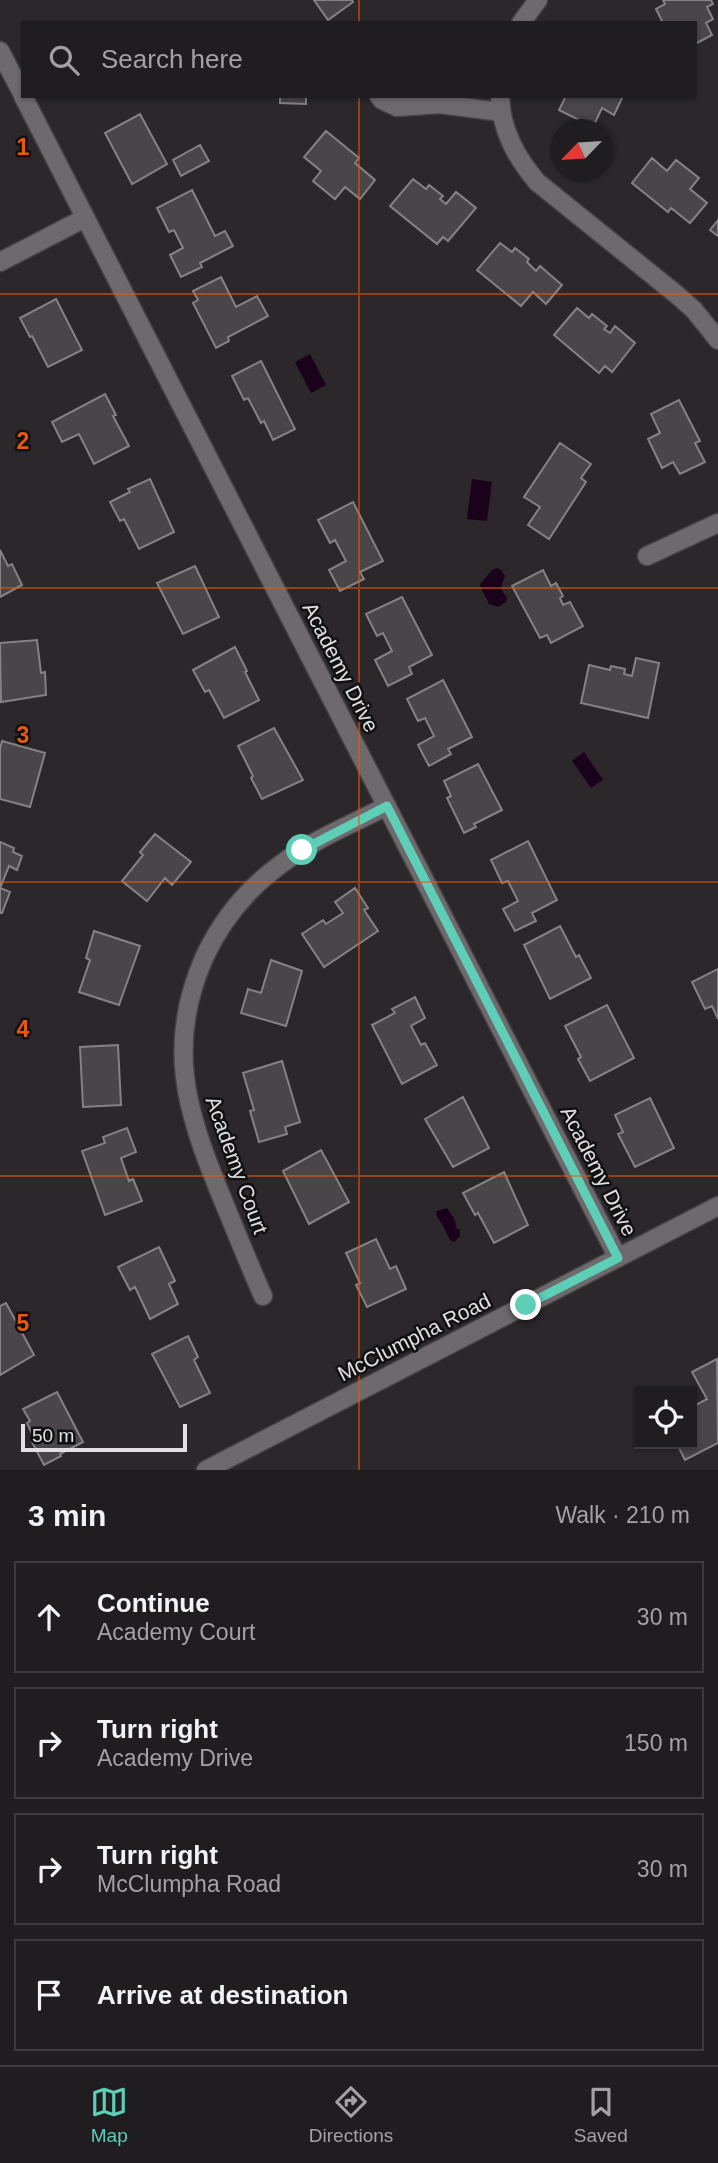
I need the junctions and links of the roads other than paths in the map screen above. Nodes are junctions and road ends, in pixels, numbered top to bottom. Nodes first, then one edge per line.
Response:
1 (538, 0) edge
2 (522, 21) edge
3 (0, 51) edge
4 (21, 92) edge
5 (24, 98) edge
6 (380, 98) edge
7 (500, 104) edge
8 (85, 218) junction
9 (0, 262) edge
10 (718, 340) edge
11 (718, 523) edge
12 (647, 556) dead end
13 (387, 806) junction
14 (718, 1206) edge
15 (618, 1258) junction
16 (263, 1296) dead end
17 (206, 1470) edge

1 - 2 street
3 - 4 street, Academy Drive
5 - 8 street, Academy Drive
6 - 7 street
7 - 10 street
8 - 9 street
8 - 13 street, Academy Drive
11 - 12 street
13 - 15 street, Academy Drive
13 - 16 street, Academy Court
14 - 15 street, McClumpha Road
15 - 17 street, McClumpha Road

